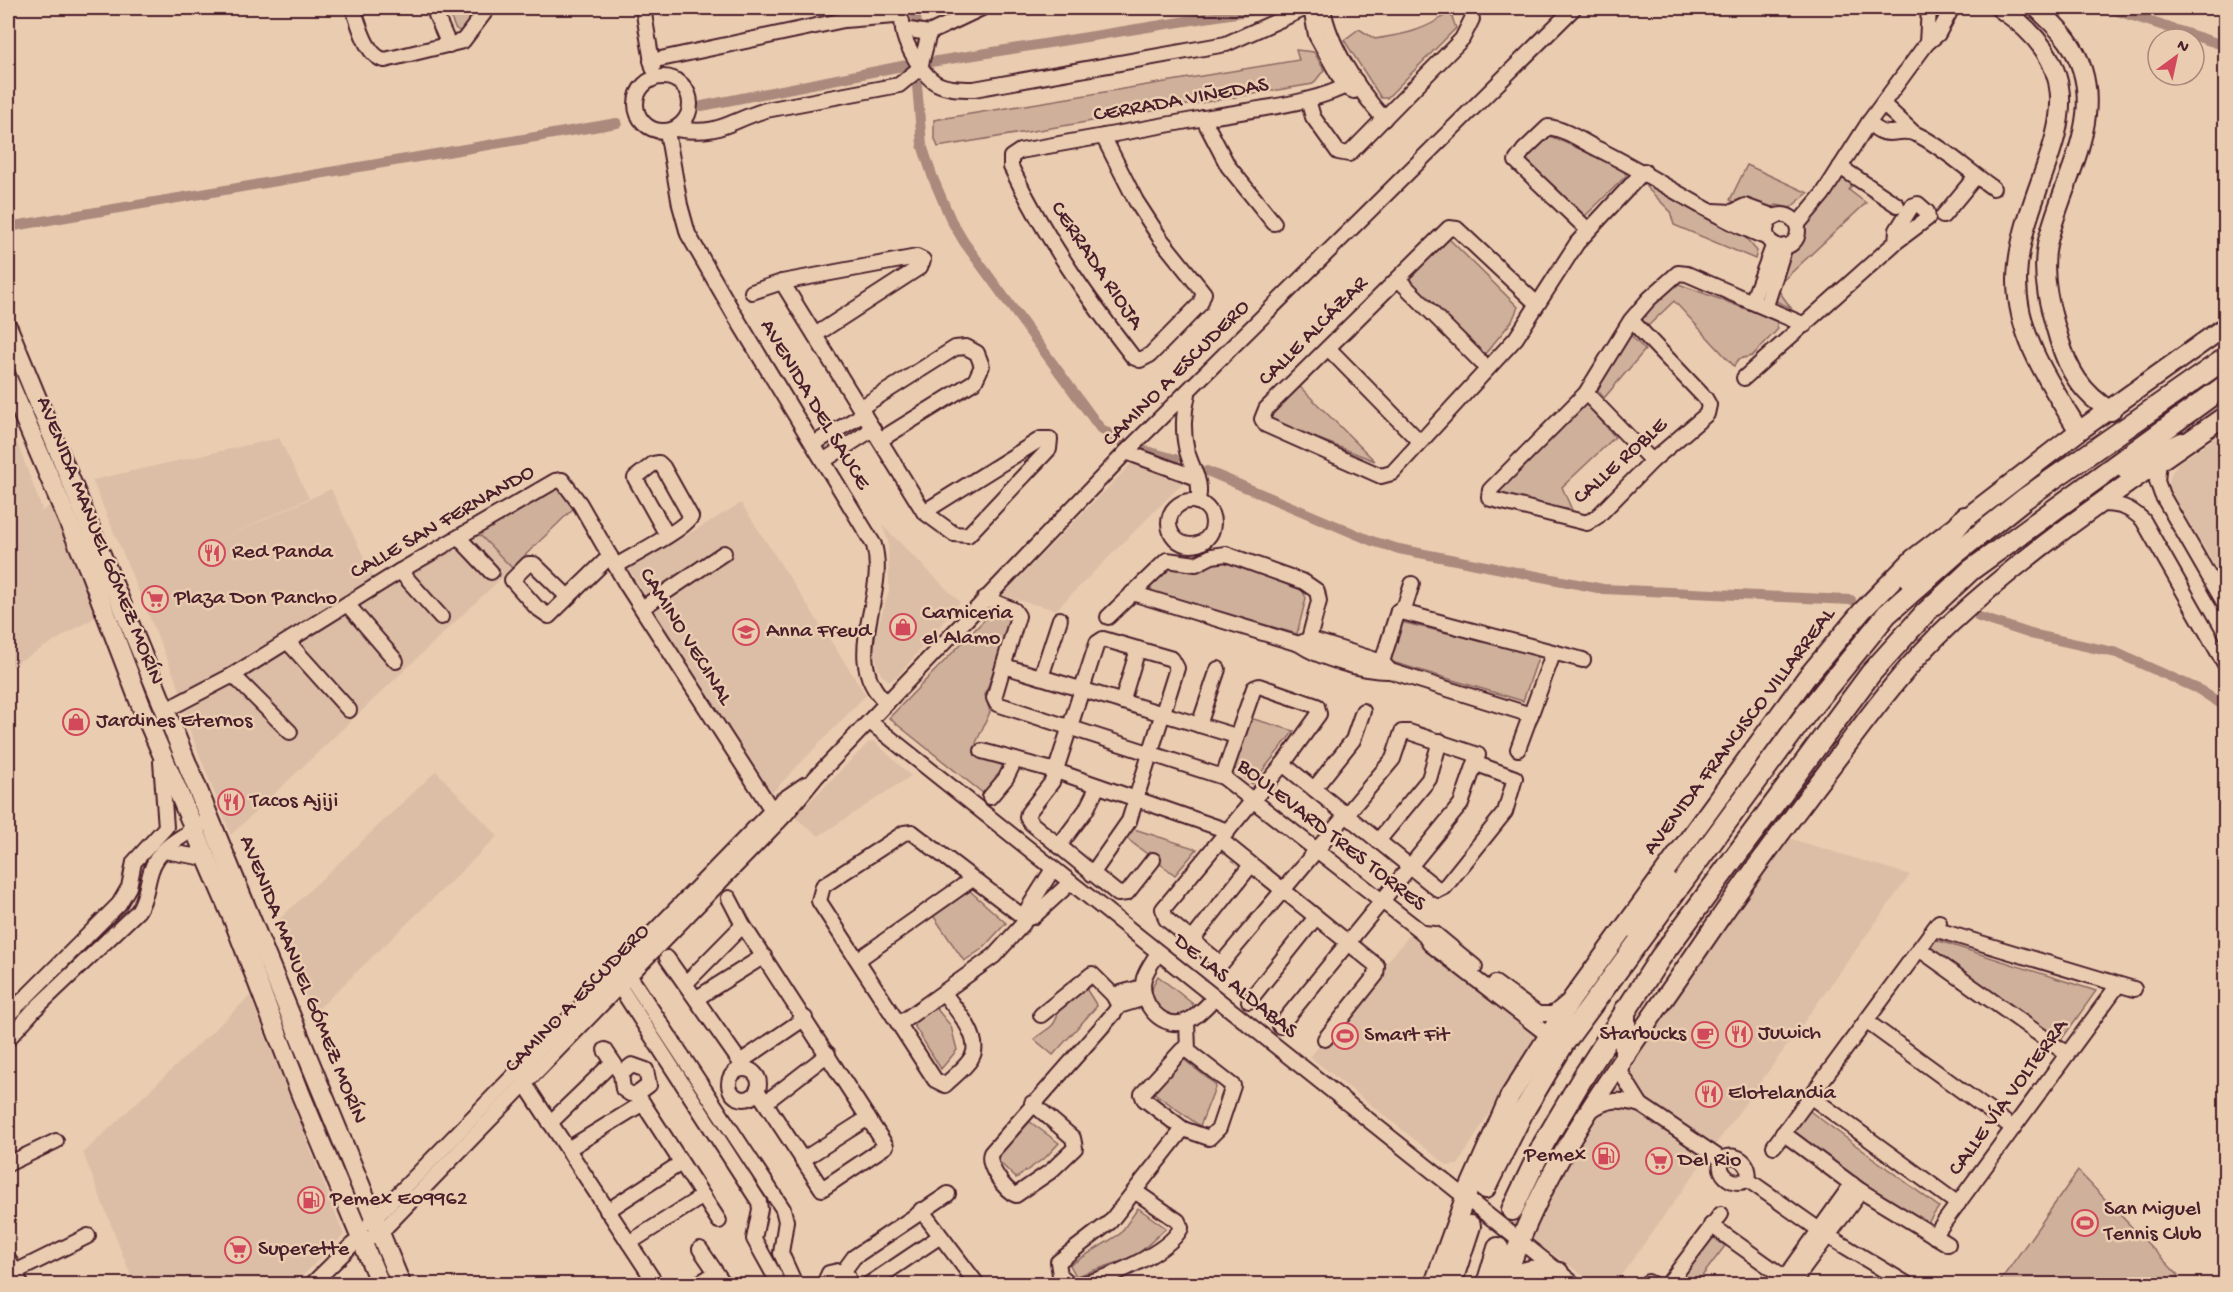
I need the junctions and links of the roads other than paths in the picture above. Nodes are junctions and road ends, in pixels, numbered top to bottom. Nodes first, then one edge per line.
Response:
1 (353, 8) edge
2 (433, 8) edge
3 (488, 8) edge
4 (644, 8) edge
5 (858, 8) edge
6 (982, 8) edge
7 (1306, 8) edge
8 (1311, 8) edge
9 (1323, 8) edge
10 (1574, 8) edge
11 (1929, 8) edge
12 (1952, 8) edge
13 (2000, 8) edge
14 (2037, 8) edge
15 (900, 11) edge
16 (1472, 19) dead end
17 (843, 20) junction
18 (903, 29) junction
19 (929, 33) junction
20 (1322, 33) junction
21 (1927, 43) junction
22 (449, 45) junction
23 (651, 61) junction
24 (920, 68) junction
25 (656, 77) junction
26 (1354, 87) junction
27 (1308, 100) junction
28 (1883, 104) junction
29 (1203, 118) junction
30 (1384, 119) junction
31 (1869, 123) junction
32 (671, 130) junction
33 (1915, 134) junction
34 (1103, 136) junction
35 (1011, 157) joint
36 (1840, 167) junction
37 (1644, 171) junction
38 (1976, 176) junction
39 (1993, 188) dead end
40 (1897, 205) dead end
41 (1714, 211) junction
42 (1943, 216) dead end
43 (1274, 224) dead end
44 (1797, 225) junction
45 (1588, 230) junction
46 (1774, 234) junction
47 (1896, 242) dead end
48 (1398, 279) junction
49 (782, 282) junction
50 (752, 292) dead end
51 (1537, 304) junction
52 (1759, 304) junction
53 (1631, 320) junction
54 (1805, 325) junction
55 (2226, 326) edge
56 (8, 328) edge
57 (815, 335) junction
58 (1328, 348) junction
59 (2226, 358) edge
60 (1487, 368) junction
61 (1744, 378) dead end
62 (8, 381) edge
63 (2226, 385) edge
64 (1189, 392) junction
65 (1586, 393) junction
66 (2110, 411) junction
67 (2226, 415) edge
68 (869, 422) junction
69 (2079, 431) junction
70 (1420, 442) junction
71 (2182, 443) junction
72 (819, 452) junction
73 (1126, 452) junction
74 (1652, 461) junction
75 (2159, 461) junction
76 (1197, 478) junction
77 (555, 481) joint
78 (2075, 495) junction
79 (1197, 502) junction
80 (2101, 504) junction
81 (924, 512) junction
82 (1965, 517) junction
83 (667, 535) junction
84 (459, 538) junction
85 (1201, 543) junction
86 (1186, 544) junction
87 (724, 553) dead end
88 (1208, 557) junction
89 (613, 561) junction
90 (1180, 561) junction
91 (400, 571) junction
92 (491, 572) dead end
93 (1412, 584) dead end
94 (1132, 593) junction
95 (568, 597) dead end
96 (985, 598) junction
97 (347, 604) junction
98 (2226, 606) edge
99 (642, 608) junction
100 (1398, 611) junction
101 (1887, 614) junction
102 (441, 617) dead end
103 (1108, 617) dead end
104 (1060, 619) dead end
105 (288, 642) junction
106 (1304, 642) junction
107 (1138, 649) junction
108 (1553, 654) junction
109 (1583, 660) dead end
110 (396, 662) dead end
111 (1004, 666) junction
112 (2226, 666) edge
113 (1386, 667) junction
114 (1218, 669) dead end
115 (233, 675) junction
116 (1041, 677) junction
117 (1083, 690) junction
118 (1122, 702) junction
119 (887, 703) junction
120 (166, 710) junction
121 (349, 710) dead end
122 (1364, 711) dead end
123 (1162, 714) junction
124 (1531, 715) junction
125 (870, 722) junction
126 (1199, 725) junction
127 (1071, 729) junction
128 (290, 732) dead end
129 (1236, 736) junction
130 (1440, 741) junction
131 (1518, 749) dead end
132 (982, 751) dead end
133 (1148, 753) junction
134 (161, 754) junction
135 (1015, 760) junction
136 (1283, 764) junction
137 (1477, 764) junction
138 (1056, 771) junction
139 (1223, 777) junction
140 (1098, 786) junction
141 (1314, 789) junction
142 (990, 797) dead end
143 (1137, 797) junction
144 (1255, 800) junction
145 (1733, 812) junction
146 (775, 816) junction
147 (1346, 816) junction
148 (210, 818) junction
149 (166, 827) junction
150 (193, 830) junction
151 (1225, 835) junction
152 (1378, 841) junction
153 (1059, 846) junction
154 (166, 848) junction
155 (1317, 851) junction
156 (205, 858) junction
157 (1153, 860) dead end
158 (1251, 865) junction
159 (1410, 867) junction
160 (1053, 869) junction
161 (1092, 874) junction
162 (971, 880) junction
163 (1070, 883) junction
164 (1284, 891) junction
165 (729, 898) dead end
166 (1382, 902) junction
167 (106, 917) junction
168 (1316, 917) junction
169 (1026, 919) junction
170 (743, 925) junction
171 (1627, 927) junction
172 (119, 929) junction
173 (1192, 940) junction
174 (1348, 943) junction
175 (1919, 949) junction
176 (1158, 953) junction
177 (764, 956) junction
178 (667, 958) dead end
179 (859, 959) junction
180 (621, 972) junction
181 (686, 983) junction
182 (2118, 985) junction
183 (620, 987) junction
184 (2134, 989) dead end
185 (1144, 992) junction
186 (944, 993) junction
187 (1503, 995) junction
188 (697, 998) junction
189 (1214, 998) junction
190 (1572, 999) junction
191 (1116, 1000) junction
192 (1249, 1001) dead end
193 (1625, 1010) junction
194 (10, 1012) edge
195 (1041, 1015) dead end
196 (805, 1018) junction
197 (1182, 1021) junction
198 (1866, 1021) junction
199 (24, 1022) junction
200 (899, 1024) junction
201 (1280, 1026) dead end
202 (1548, 1035) junction
203 (8, 1039) edge
204 (1325, 1039) dead end
205 (1187, 1052) junction
206 (828, 1054) junction
207 (2067, 1054) junction
208 (1625, 1055) junction
209 (670, 1056) junction
210 (742, 1065) junction
211 (640, 1066) junction
212 (621, 1074) junction
213 (650, 1077) junction
214 (525, 1084) junction
215 (732, 1091) junction
216 (761, 1096) junction
217 (1810, 1096) junction
218 (640, 1098) junction
219 (1032, 1103) junction
220 (1641, 1105) junction
221 (707, 1108) junction
222 (1583, 1116) junction
223 (868, 1118) junction
224 (550, 1123) junction
225 (2013, 1128) junction
226 (1183, 1129) junction
227 (1783, 1133) junction
228 (56, 1141) dead end
229 (1774, 1146) dead end
230 (568, 1149) junction
231 (1721, 1159) junction
232 (802, 1160) junction
233 (681, 1163) junction
234 (8, 1164) edge
235 (1748, 1180) junction
236 (1857, 1187) junction
237 (1485, 1188) dead end
238 (1136, 1192) junction
239 (948, 1194) dead end
240 (702, 1196) junction
241 (1465, 1198) junction
242 (777, 1202) junction
243 (1958, 1204) junction
244 (760, 1209) junction
245 (921, 1210) junction
246 (1512, 1210) dead end
247 (607, 1211) junction
248 (1721, 1214) dead end
249 (719, 1221) dead end
250 (376, 1225) junction
251 (1711, 1225) junction
252 (1470, 1226) dead end
253 (1824, 1233) junction
254 (88, 1236) dead end
255 (1934, 1236) junction
256 (939, 1237) junction
257 (362, 1239) junction
258 (1520, 1240) junction
259 (629, 1243) junction
260 (1948, 1244) dead end
261 (1498, 1248) dead end
262 (700, 1249) dead end
263 (781, 1253) junction
264 (8, 1258) edge
265 (764, 1260) junction
266 (1559, 1272) junction
267 (18, 1278) edge
268 (847, 1278) edge
269 (720, 1279) edge
270 (1791, 1282) edge
271 (312, 1284) edge
272 (380, 1284) edge
273 (401, 1284) edge
274 (656, 1284) edge
275 (698, 1284) edge
276 (779, 1284) edge
277 (795, 1284) edge
278 (823, 1284) edge
279 (869, 1284) edge
280 (977, 1284) edge
281 (1070, 1284) edge
282 (1080, 1284) edge
283 (1434, 1284) edge
284 (1451, 1284) edge
285 (1487, 1284) edge
286 (1504, 1284) edge
287 (1574, 1284) edge
288 (1668, 1284) edge
289 (1907, 1284) edge

1 - 22 street
2 - 22 street
3 - 22 street
4 - 23 street
5 - 17 street
6 - 19 street
7 - 24 street
8 - 20 street
9 - 20 street
10 - 64 street, CAMINO A ESCUDERO
11 - 21 street
12 - 21 street
13 - 69 main road
14 - 66 main road
15 - 17 street
15 - 18 street
16 - 30 street
17 - 23 street
18 - 19 street
18 - 24 street
19 - 24 street
20 - 26 street
21 - 28 street
23 - 25 street
24 - 32 street
25 - 32 street
25 - 32 street
26 - 27 street, CERRADA VIÑEDAS
26 - 30 street
27 - 29 street, CERRADA VIÑEDAS
27 - 30 street
28 - 31 street
28 - 33 street
29 - 34 street, CERRADA VIÑEDAS
29 - 43 street
31 - 33 street
31 - 36 street
32 - 72 street, AVENIDA DEL SAUCE
33 - 38 street
34 - 35 street, CERRADA VIÑEDAS
34 - 35 street, CERRADA RIOJA
36 - 40 street
36 - 44 street
37 - 41 street
37 - 45 street, CALLE ALCÁZAR
37 - 45 street
38 - 39 street
38 - 42 street
41 - 46 street
41 - 46 street
44 - 46 street
44 - 46 street
45 - 51 street, CALLE ALCÁZAR
46 - 52 street
47 - 54 street
48 - 51 street, CALLE ALCÁZAR
48 - 58 street, CALLE ALCÁZAR
48 - 60 street, CALLE ALCÁZAR
49 - 50 street
49 - 57 street
49 - 57 street
51 - 60 street, CALLE ALCÁZAR
52 - 53 street
52 - 54 street
53 - 65 street
53 - 74 street, CALLE ROBLE
54 - 61 street
55 - 66 main road, AVENIDA FRANCISCO VILLARREAL
56 - 120 main road, AVENIDA MANUEL GÓMEZ MORÍN
57 - 68 street
58 - 70 street
58 - 70 street, CALLE ALCÁZAR
59 - 101 highway, AVENIDA FRANCISCO VILLARREAL
60 - 70 street, CALLE ALCÁZAR
62 - 134 main road, AVENIDA MANUEL GÓMEZ MORÍN
63 - 78 highway
64 - 73 street, CAMINO A ESCUDERO
64 - 76 street
65 - 74 street
65 - 74 street, CALLE ROBLE
66 - 69 main road, AVENIDA FRANCISCO VILLARREAL
67 - 71 main road
68 - 68 street
68 - 72 street
68 - 72 street
68 - 81 street
69 - 82 main road, AVENIDA FRANCISCO VILLARREAL
71 - 75 main road
71 - 78 highway
72 - 119 street, AVENIDA DEL SAUCE
73 - 76 street
73 - 96 street, CAMINO A ESCUDERO
75 - 80 main road
75 - 98 street
76 - 79 street
77 - 84 street, CALLE SAN FERNANDO
77 - 89 street, CAMINO VECINAL
78 - 193 highway
79 - 85 street
79 - 86 street
80 - 112 street
80 - 208 main road
81 - 81 street
82 - 101 highway
82 - 171 main road, AVENIDA FRANCISCO VILLARREAL
83 - 83 street
83 - 89 street
84 - 91 street, CALLE SAN FERNANDO
84 - 92 street
85 - 86 street
85 - 88 street
86 - 90 street
87 - 99 street
88 - 90 street
88 - 106 street
89 - 95 street
89 - 99 street, CAMINO VECINAL
90 - 94 street
91 - 97 street, CALLE SAN FERNANDO
91 - 102 street
93 - 100 street
94 - 103 street
94 - 106 street
96 - 111 street
96 - 119 street, CAMINO A ESCUDERO
97 - 105 street, CALLE SAN FERNANDO
97 - 110 street
99 - 146 street, CAMINO VECINAL
100 - 108 street
100 - 113 street
101 - 145 highway, AVENIDA FRANCISCO VILLARREAL
104 - 116 street
105 - 115 street, CALLE SAN FERNANDO
105 - 121 street
106 - 113 street
107 - 117 street
107 - 118 street
107 - 123 street
108 - 109 street
108 - 124 street
111 - 116 street
111 - 127 street, BOULEVARD TRES TORRES
113 - 124 street
114 - 126 street
115 - 120 street, CALLE SAN FERNANDO
115 - 128 street
116 - 117 street
117 - 118 street
117 - 127 street
118 - 123 street
119 - 125 street, CAMINO A ESCUDERO
120 - 148 main road, AVENIDA MANUEL GÓMEZ MORÍN
122 - 141 street
123 - 126 street
123 - 133 street
124 - 131 street
125 - 146 street, CAMINO A ESCUDERO
125 - 160 street, DE LAS ALDABAS
126 - 129 street
127 - 133 street, BOULEVARD TRES TORRES
127 - 138 street
129 - 136 street
129 - 139 street
130 - 137 street
130 - 147 street
130 - 152 street
132 - 135 street
133 - 139 street, BOULEVARD TRES TORRES
133 - 143 street
134 - 149 street
134 - 150 main road, AVENIDA MANUEL GÓMEZ MORÍN
135 - 138 street
135 - 142 street
136 - 141 street
136 - 144 street
137 - 159 street
137 - 159 street
138 - 140 street
138 - 153 street
139 - 144 street, BOULEVARD TRES TORRES
140 - 143 street
140 - 153 street
141 - 147 street
143 - 151 street
143 - 161 street
144 - 151 street
144 - 155 street, BOULEVARD TRES TORRES
145 - 171 highway
145 - 237 highway, AVENIDA FRANCISCO VILLARREAL
146 - 180 street, CAMINO A ESCUDERO
147 - 152 street
147 - 155 street
148 - 150 street
148 - 250 main road, AVENIDA MANUEL GÓMEZ MORÍN
149 - 154 street
149 - 167 street
150 - 154 street
150 - 156 main road, AVENIDA MANUEL GÓMEZ MORÍN
151 - 158 street
151 - 173 street
152 - 159 street
153 - 161 street
154 - 156 street
154 - 172 street
155 - 164 street
155 - 166 street, BOULEVARD TRES TORRES
156 - 257 main road, AVENIDA MANUEL GÓMEZ MORÍN
157 - 161 street
158 - 164 street
158 - 173 street
159 - 166 street
160 - 163 street, DE LAS ALDABAS
160 - 169 street
162 - 169 street
162 - 179 street
162 - 179 street
163 - 169 street
163 - 176 street, DE LAS ALDABAS
164 - 168 street
164 - 173 street
165 - 170 street
166 - 174 street
166 - 187 street, BOULEVARD TRES TORRES
167 - 172 street
167 - 194 street
168 - 174 street
168 - 192 street
169 - 186 street
170 - 177 street
170 - 181 street
171 - 190 main road, AVENIDA FRANCISCO VILLARREAL
172 - 199 street
174 - 201 street
174 - 204 street
175 - 182 street
175 - 198 street
175 - 207 street
176 - 185 street
176 - 189 street, DE LAS ALDABAS
177 - 188 street
177 - 196 street
178 - 181 street
179 - 200 street
180 - 183 street
180 - 209 street
180 - 250 street, CAMINO A ESCUDERO
181 - 188 street
182 - 184 street
182 - 207 street, CALLE VÍA VOLTERRA
183 - 209 street
183 - 214 street, CAMINO A ESCUDERO
185 - 191 street
185 - 197 street
186 - 200 street
186 - 200 street
187 - 190 street
187 - 202 street, BOULEVARD TRES TORRES
188 - 210 street
189 - 197 street
189 - 241 street, DE LAS ALDABAS
190 - 202 main road, AVENIDA FRANCISCO VILLARREAL
191 - 195 street
191 - 219 street
193 - 208 highway
193 - 246 highway
194 - 199 street
196 - 206 street
196 - 210 street
197 - 205 street
198 - 217 street
198 - 225 street
199 - 203 street
202 - 241 main road, AVENIDA FRANCISCO VILLARREAL
205 - 226 street
205 - 226 street
206 - 216 street
206 - 223 street
207 - 225 street, CALLE VÍA VOLTERRA
208 - 220 street
208 - 222 main road
209 - 211 street
209 - 213 street
209 - 221 street
210 - 215 street
210 - 216 street
211 - 212 street
211 - 213 street
212 - 218 street
212 - 224 street
213 - 218 street
214 - 224 street
214 - 250 street, CAMINO A ESCUDERO
215 - 216 street
215 - 221 street
216 - 232 street
217 - 227 street
217 - 243 street
218 - 230 street
218 - 233 street
219 - 219 street
220 - 222 street
220 - 231 street
221 - 242 street
221 - 244 street
222 - 258 main road
223 - 232 street
223 - 232 street
224 - 230 street
225 - 243 street, CALLE VÍA VOLTERRA
226 - 238 street
227 - 229 street
227 - 236 street
228 - 234 street
230 - 247 street
231 - 235 street
231 - 235 street
233 - 240 street
233 - 247 street
235 - 253 street
236 - 253 street
236 - 255 street
238 - 281 street
238 - 282 street
239 - 245 street
240 - 249 street
240 - 259 street
241 - 258 street, DE LAS ALDABAS
241 - 283 main road, AVENIDA FRANCISCO VILLARREAL
242 - 244 street
242 - 263 street
243 - 255 street, CALLE VÍA VOLTERRA
244 - 265 street
245 - 256 street
245 - 268 street
247 - 259 street
248 - 251 street
250 - 257 street, CAMINO A ESCUDERO
250 - 273 main road, AVENIDA MANUEL GÓMEZ MORÍN
251 - 270 street
251 - 288 street
252 - 284 highway
253 - 270 street
253 - 289 street
254 - 267 street
255 - 260 street
256 - 279 street
256 - 280 street
257 - 271 street, CAMINO A ESCUDERO
257 - 272 main road, AVENIDA MANUEL GÓMEZ MORÍN
258 - 266 street, DE LAS ALDABAS
258 - 286 main road
259 - 274 street
261 - 285 highway
262 - 269 street
263 - 265 street
263 - 277 street
264 - 267 street
265 - 276 street
266 - 286 main road
266 - 287 street, DE LAS ALDABAS
268 - 278 street
269 - 275 street

